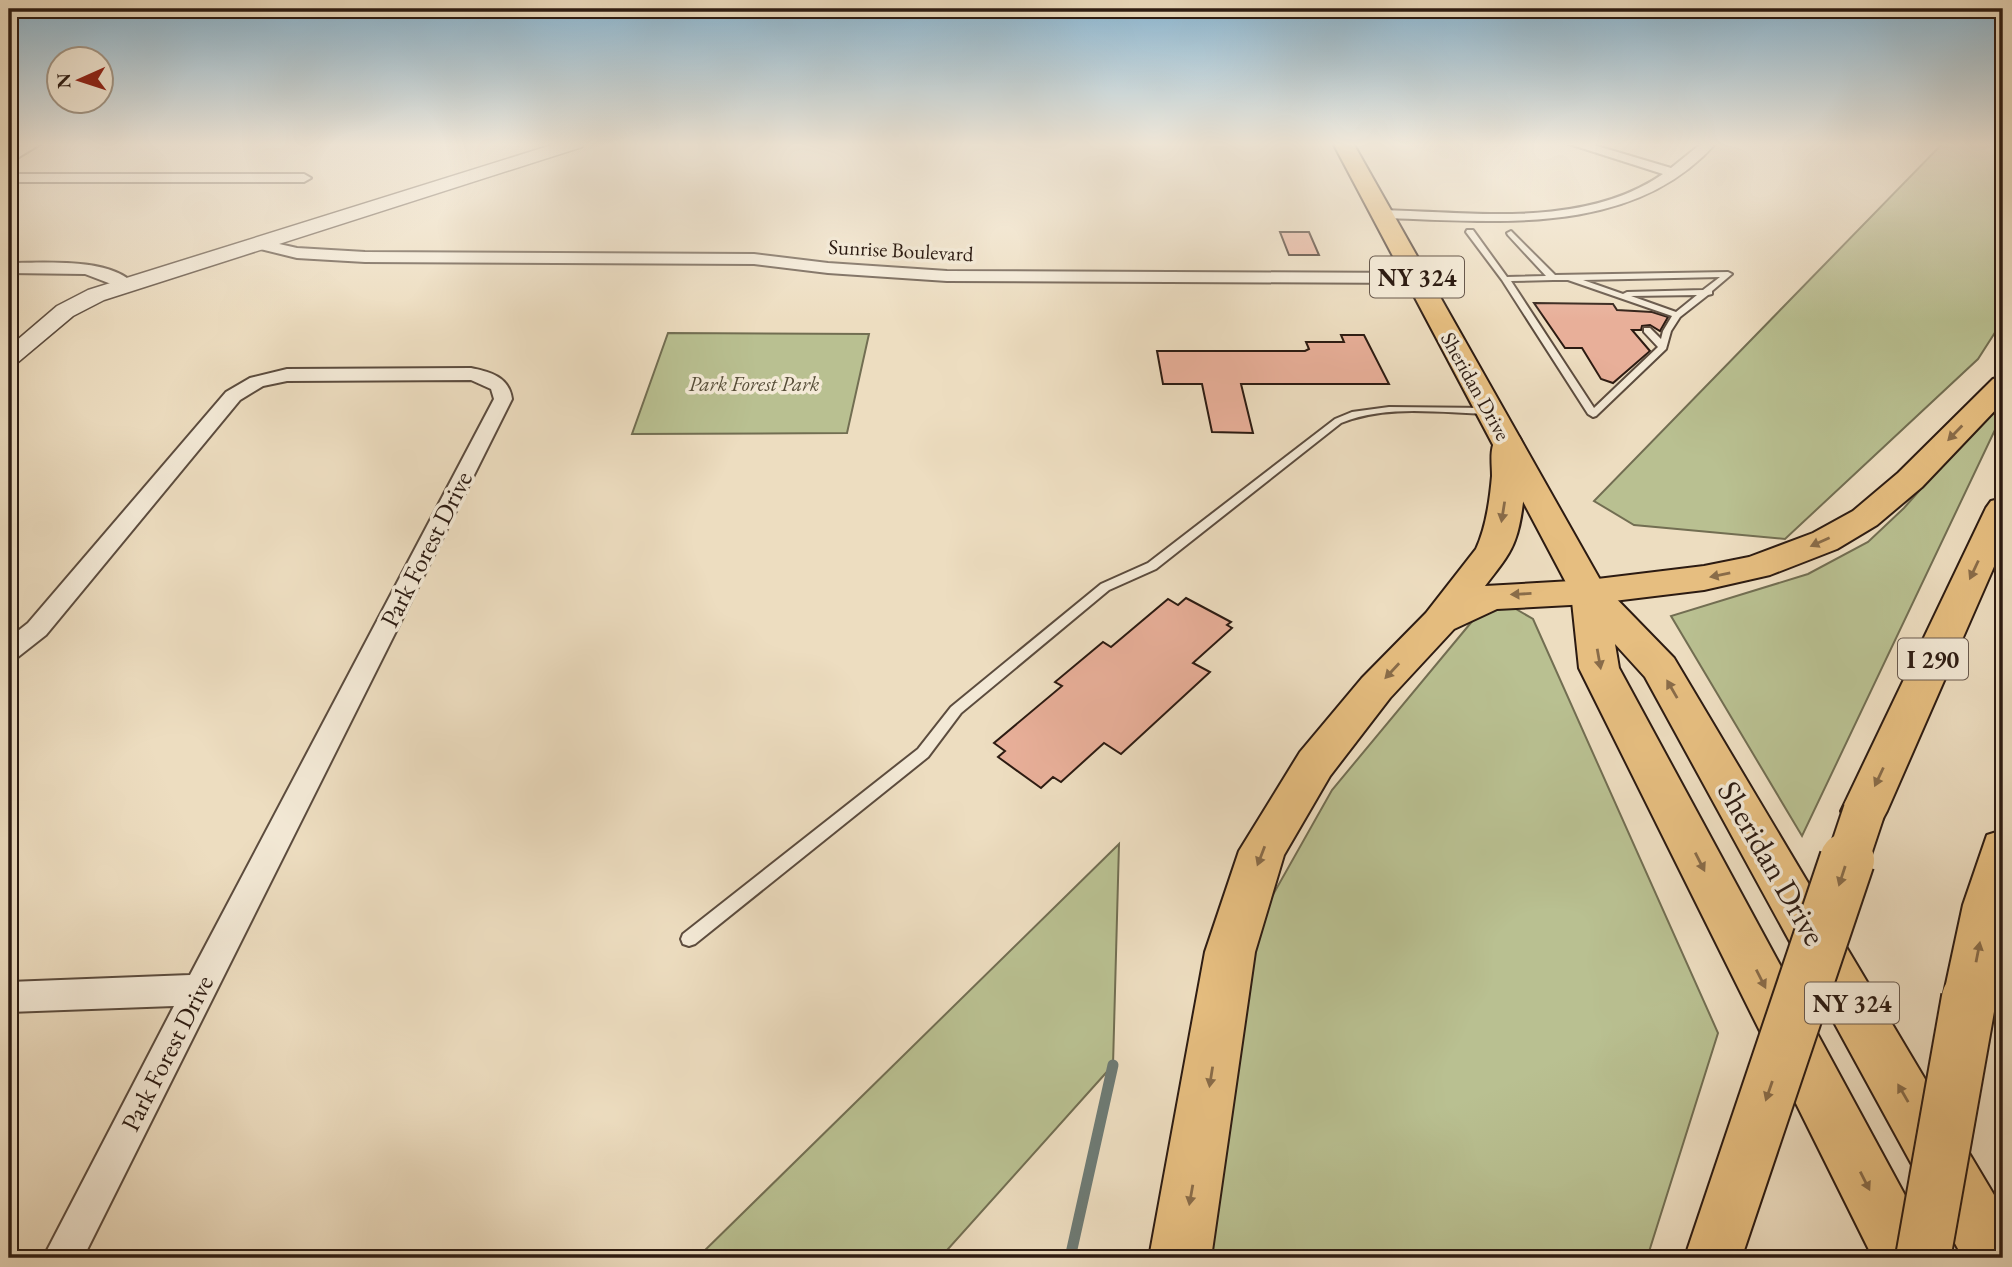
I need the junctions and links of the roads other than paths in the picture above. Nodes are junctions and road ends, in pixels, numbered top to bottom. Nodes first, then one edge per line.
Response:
1 (389, 202) edge
2 (1375, 202) edge
3 (1614, 202) edge
4 (1382, 214) junction
5 (1470, 232) dead end
6 (1511, 233) dead end
7 (257, 244) junction
8 (9, 268) edge
9 (1417, 278) junction
10 (1553, 278) junction
11 (1570, 278) junction
12 (1505, 279) junction
13 (127, 285) junction
14 (1709, 292) junction
15 (1616, 294) junction
16 (1631, 310) dead end
17 (1677, 315) junction
18 (1647, 330) dead end
19 (1663, 347) junction
20 (9, 358) edge
21 (2003, 385) edge
22 (1490, 411) junction
23 (1508, 444) junction
24 (2003, 508) edge
25 (1589, 592) junction
26 (1439, 622) junction
27 (9, 651) edge
28 (2003, 849) edge
29 (1995, 889) edge
30 (689, 939) dead end
31 (200, 990) junction
32 (9, 997) edge
33 (62, 1258) edge
34 (1180, 1258) edge
35 (1713, 1258) edge
36 (1905, 1258) edge
37 (1923, 1258) edge
38 (1997, 1258) edge

1 - 7 street
2 - 4 main road, Sheridan Drive / NY 324
3 - 4 street
4 - 9 main road, Sheridan Drive / NY 324
5 - 12 lane
6 - 10 lane
7 - 9 street, Sunrise Boulevard
7 - 13 street
8 - 13 street
9 - 22 main road, Sheridan Drive / NY 324
10 - 11 lane
10 - 12 lane
11 - 14 lane
11 - 15 lane
12 - 19 lane
13 - 20 street
14 - 15 lane
14 - 17 lane
15 - 16 lane
15 - 17 lane
17 - 19 lane
18 - 19 lane
21 -> 25 main road
22 - 23 main road, Sheridan Drive / NY 324
22 - 30 lane
23 - 25 main road, Sheridan Drive / NY 324
23 -> 26 main road
24 -> 35 main road, I 290, bridge
25 -> 26 main road
25 -> 36 main road, Sheridan Drive / NY 324
38 -> 25 main road, Sheridan Drive / NY 324
26 -> 34 main road
27 - 31 street, Park Forest Drive
28 - 29 main road
37 -> 29 main road, bridge
31 - 32 street
31 - 33 street, Park Forest Drive

